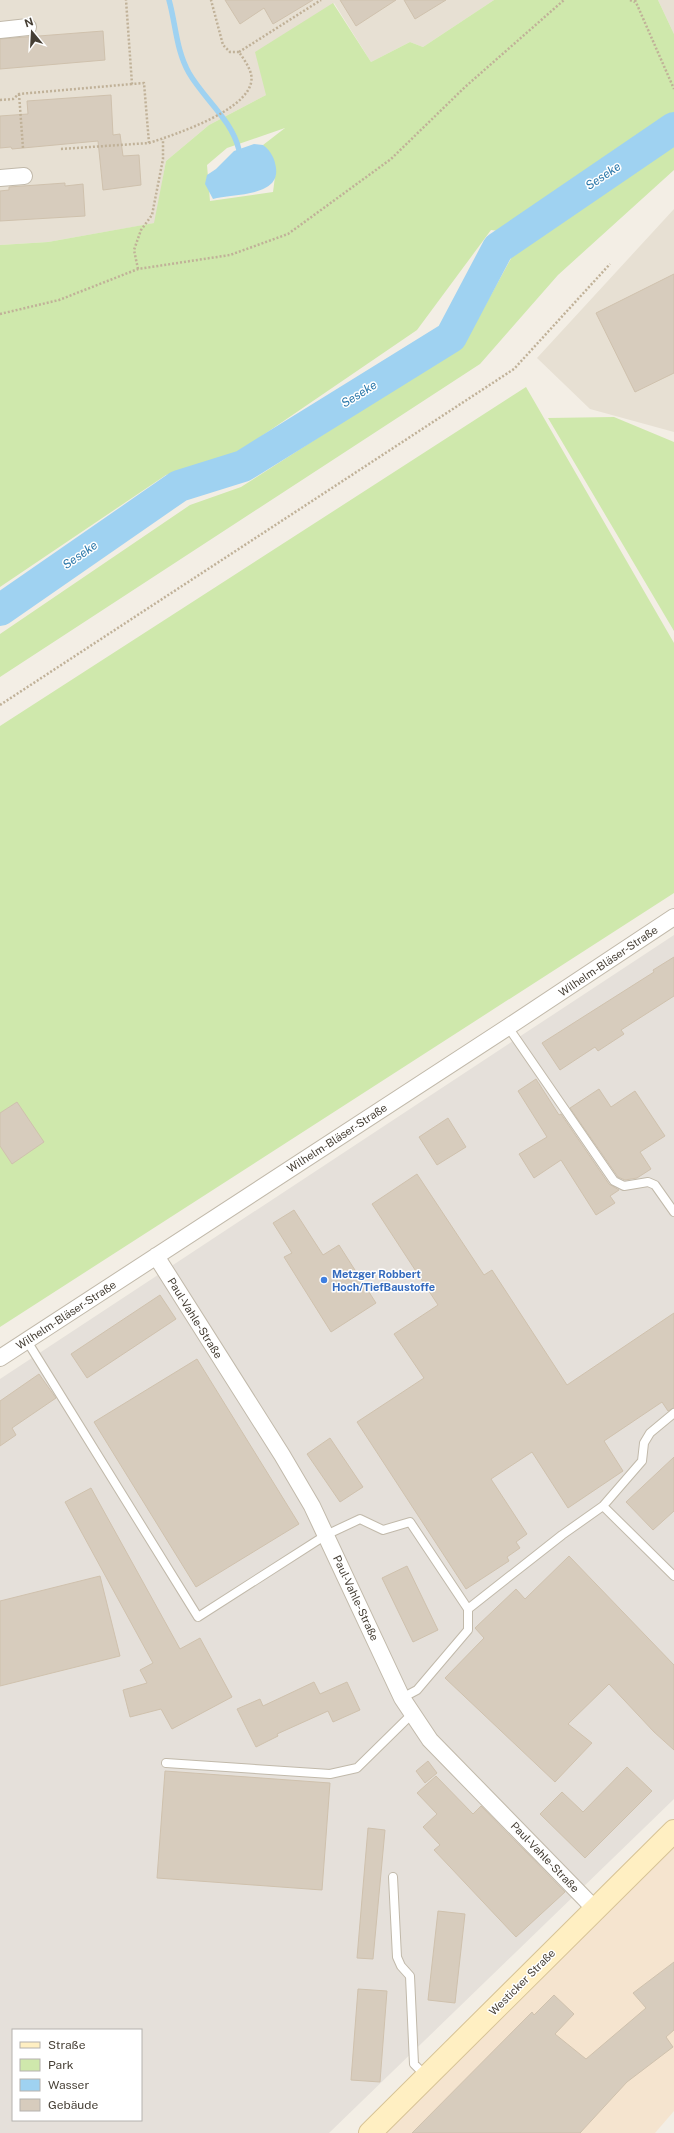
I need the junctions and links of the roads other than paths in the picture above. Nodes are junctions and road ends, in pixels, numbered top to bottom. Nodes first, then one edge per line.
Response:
1 (28, 28) dead end
2 (0, 30) edge
3 (24, 176) dead end
4 (0, 178) edge
5 (674, 917) edge
6 (508, 1027) junction
7 (674, 1212) edge
8 (156, 1256) junction
9 (27, 1341) junction
10 (0, 1358) edge
11 (674, 1413) edge
12 (603, 1506) junction
13 (326, 1535) junction
14 (674, 1576) edge
15 (468, 1609) junction
16 (402, 1698) junction
17 (412, 1714) junction
18 (166, 1763) dead end
19 (674, 1830) edge
20 (393, 1877) dead end
21 (595, 1909) junction
22 (427, 2076) junction
23 (370, 2133) edge

1 - 2 street
3 - 4 street
5 - 6 street, Wilhelm-Bläser-Straße
6 - 7 lane
6 - 8 street, Wilhelm-Bläser-Straße
8 - 9 street, Wilhelm-Bläser-Straße
8 - 13 street, Paul-Vahle-Straße
9 - 10 street, Wilhelm-Bläser-Straße
9 - 13 lane
11 - 12 lane
12 - 14 lane
12 - 15 lane
13 - 15 lane
13 - 16 street, Paul-Vahle-Straße
15 - 16 lane
16 - 17 street, Paul-Vahle-Straße
17 - 18 lane
17 - 21 street, Paul-Vahle-Straße
19 - 21 street, Westicker Straße
20 - 22 lane
21 - 22 street, Westicker Straße
22 - 23 street, Westicker Straße

